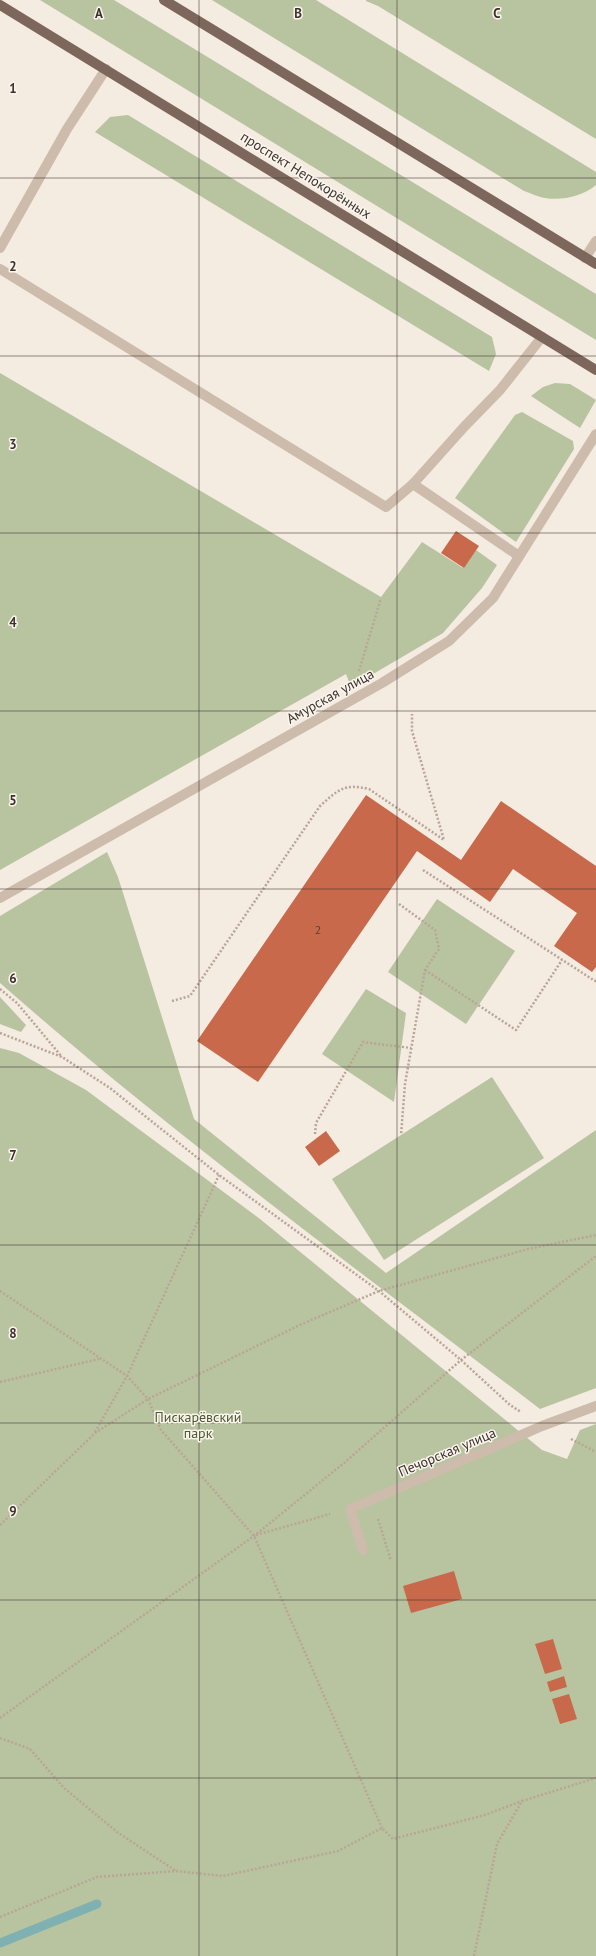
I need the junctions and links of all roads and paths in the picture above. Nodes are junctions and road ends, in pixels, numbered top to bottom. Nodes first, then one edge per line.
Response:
1 (164, 0) edge
2 (0, 5) edge
3 (106, 69) junction
4 (596, 240) edge
5 (0, 248) edge
6 (585, 258) junction
7 (596, 264) edge
8 (0, 269) edge
9 (542, 337) junction
10 (596, 370) edge
11 (596, 434) edge
12 (412, 484) junction
13 (519, 556) junction
14 (381, 598) dead end
15 (362, 694) junction
16 (412, 714) dead end
17 (423, 870) dead end
18 (0, 898) edge
19 (400, 904) dead end
20 (562, 960) junction
21 (424, 970) junction
22 (596, 980) edge
23 (0, 989) edge
24 (172, 1002) dead end
25 (0, 1033) edge
26 (411, 1048) junction
27 (62, 1057) junction
28 (315, 1134) dead end
29 (402, 1135) dead end
30 (218, 1175) junction
31 (596, 1235) edge
32 (596, 1256) edge
33 (0, 1291) edge
34 (378, 1291) junction
35 (99, 1358) junction
36 (461, 1360) junction
37 (127, 1376) junction
38 (0, 1382) edge
39 (148, 1399) junction
40 (596, 1406) edge
41 (542, 1426) junction
42 (95, 1433) junction
43 (596, 1452) edge
44 (350, 1509) junction
45 (0, 1525) edge
46 (254, 1536) junction
47 (363, 1550) dead end
48 (0, 1718) edge
49 (0, 1738) edge
50 (596, 1778) edge
51 (522, 1801) junction
52 (382, 1828) junction
53 (176, 1871) junction
54 (0, 1917) edge
55 (474, 1956) edge

1 - 6 main road
2 - 3 main road, проспект Непокорённых
3 - 5 street
3 - 9 main road, проспект Непокорённых
4 - 6 street
6 - 7 main road
8 - 12 street
9 - 10 main road, проспект Непокорённых
9 - 12 street
11 - 13 street, Амурская улица
12 - 13 street
13 - 15 street, Амурская улица
14 - 15 path
15 - 18 street, Амурская улица
16 - 24 path
17 - 20 path
19 - 21 path
20 - 21 path
20 - 22 path
21 - 26 path
23 - 27 path
25 - 27 path
26 - 28 path
26 - 29 path
27 - 30 path
30 - 34 path
30 - 37 path
31 - 34 path
32 - 36 path
33 - 35 path
34 - 36 path
34 - 39 path
35 - 37 path
35 - 38 path
36 - 41 path
36 - 46 path
37 - 39 path
37 - 42 path
39 - 42 path
39 - 46 path
40 - 41 street, Печорская улица
41 - 43 path
41 - 44 street, Печорская улица
42 - 45 path
44 - 46 path
44 - 47 street
46 - 48 path
46 - 52 path
49 - 53 path
50 - 51 path
51 - 52 path
51 - 55 path
52 - 53 path
53 - 54 path

